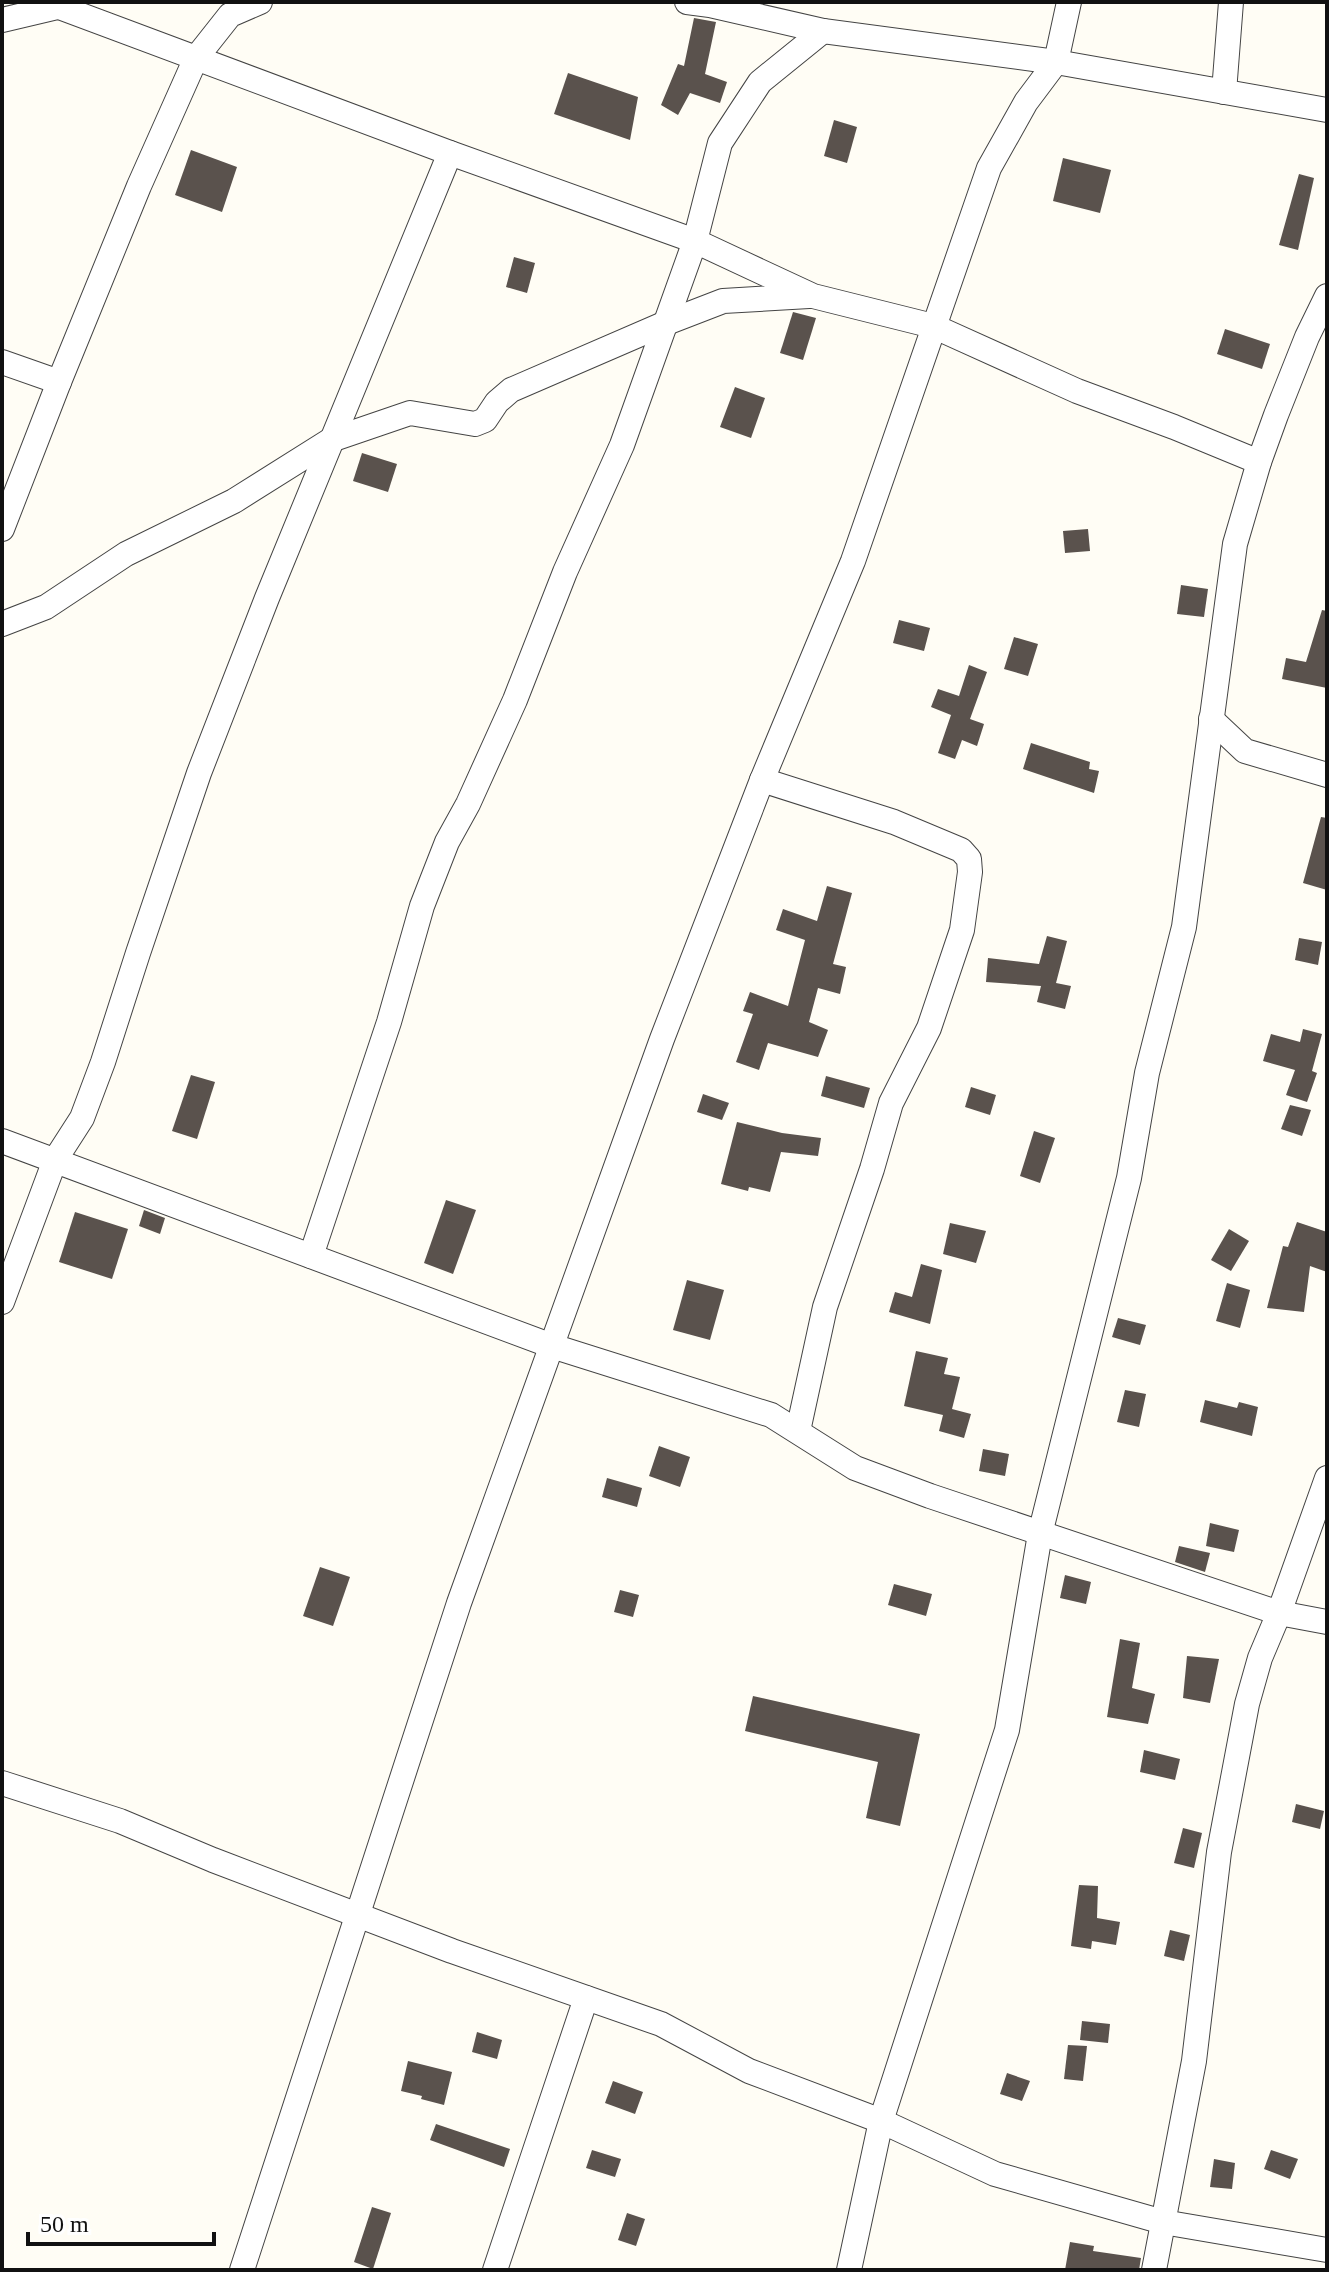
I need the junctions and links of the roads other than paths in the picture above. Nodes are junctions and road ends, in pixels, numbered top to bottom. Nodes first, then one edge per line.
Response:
1 (260, 2) edge
2 (1069, 2) edge
3 (1231, 2) edge
4 (703, 3) edge
5 (52, 4) edge
6 (112, 13) edge
7 (2, 20) edge
8 (823, 31) junction
9 (196, 58) junction
10 (1056, 62) junction
11 (1224, 92) junction
12 (1327, 110) edge
13 (450, 153) junction
14 (695, 241) junction
15 (813, 296) junction
16 (1327, 296) edge
17 (666, 323) junction
18 (933, 326) junction
19 (2, 362) edge
20 (59, 382) junction
21 (331, 440) junction
22 (1259, 462) junction
23 (2, 529) edge
24 (2, 624) edge
25 (1211, 719) junction
26 (1327, 775) edge
27 (762, 780) junction
28 (2, 1141) edge
29 (55, 1160) junction
30 (311, 1256) junction
31 (2, 1302) edge
32 (552, 1346) junction
33 (798, 1431) junction
34 (1327, 1478) edge
35 (1040, 1534) junction
36 (1279, 1613) junction
37 (1327, 1622) edge
38 (2, 1783) edge
39 (356, 1915) junction
40 (586, 1998) junction
41 (881, 2121) junction
42 (1163, 2222) junction
43 (1327, 2250) edge
44 (242, 2270) edge
45 (495, 2270) edge
46 (849, 2270) edge
47 (1154, 2270) edge

1 - 9 street
2 - 10 street
3 - 11 street
4 - 8 street
5 - 6 street
5 - 7 street
6 - 9 street
8 - 10 street
8 - 14 street
9 - 13 street
9 - 20 street
10 - 11 street
10 - 18 street
11 - 12 street
13 - 14 street
13 - 21 street
14 - 15 street
14 - 17 street
15 - 17 street
15 - 18 street
16 - 22 street
17 - 21 street
17 - 30 street
18 - 22 street
18 - 27 street
19 - 20 street
20 - 23 street
21 - 24 street
21 - 29 street
22 - 25 street
25 - 26 street
25 - 35 street
27 - 32 street
27 - 33 street
28 - 29 street
29 - 30 street
29 - 31 street
30 - 32 street
32 - 33 street
32 - 39 street
33 - 35 street
34 - 36 street
35 - 36 street
35 - 41 street
36 - 37 street
36 - 42 street
38 - 39 street
39 - 40 street
39 - 44 street
40 - 41 street
40 - 45 street
41 - 42 street
41 - 46 street
42 - 43 street
42 - 47 street

